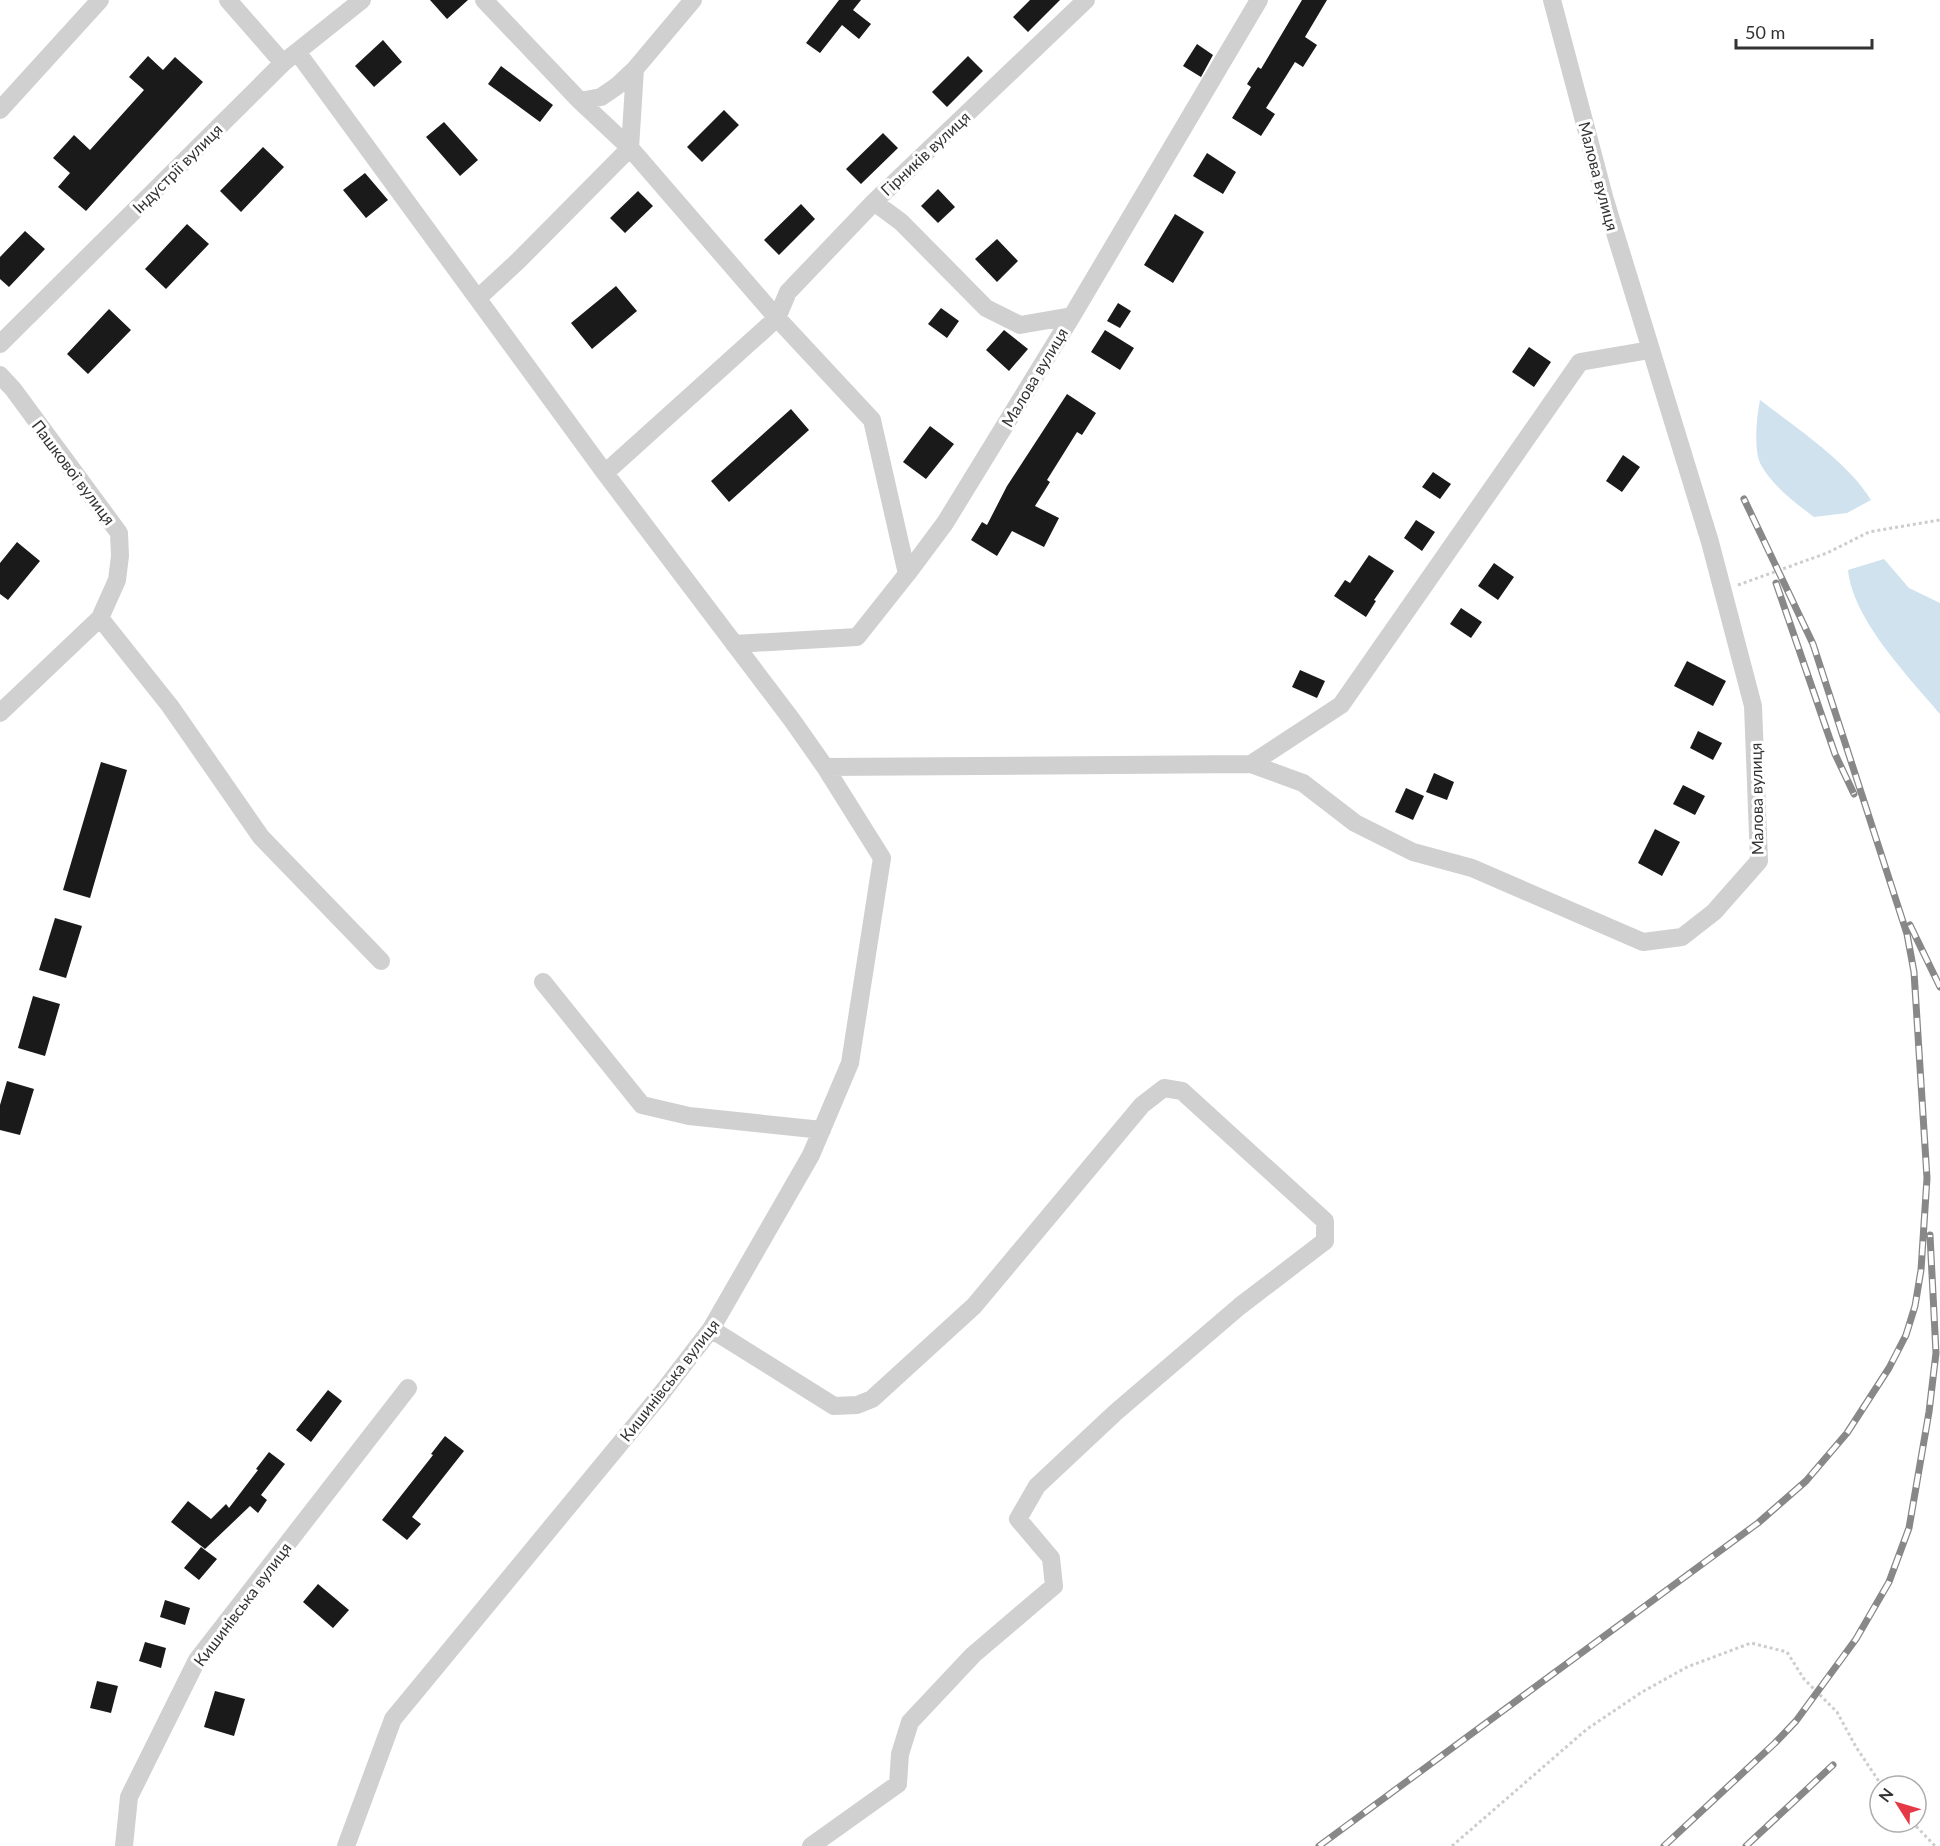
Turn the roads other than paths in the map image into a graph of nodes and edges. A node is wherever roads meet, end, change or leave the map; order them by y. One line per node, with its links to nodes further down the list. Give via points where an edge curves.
1 (100, 0): 12 (street)
2 (228, 0): 9 (street, Кишинівська вулиця)
3 (362, 0): 9 (street, Індустрії вулиця)
4 (484, 0): 11 (street)
5 (693, 0): 10 (street)
6 (1086, 0): 14 (street, Гірників вулиця)
7 (1552, 0): 19 (street, Малова вулиця)
8 (1254, 3): 16 (street, Малова вулиця)
9 (290, 58): 15 (street, Кишинівська вулиця); 18 (street, Індустрії вулиця)
10 (635, 69): 11 (street, via 601,97); 13 (street)
11 (580, 101): 13 (street)
12 (0, 110)
13 (630, 148): 15 (street); 17 (street)
14 (874, 202): 16 (street, via 901,222 986,308 1020,325); 17 (street, Гірників вулиця, via 788,292)
15 (478, 298): 21 (street, Кишинівська вулиця)
16 (1071, 316): 22 (street, Малова вулиця, via 945,523)
17 (777, 318): 21 (street, Гірників вулиця); 22 (street, via 872,420)
18 (0, 344)
19 (1650, 350): 26 (street, via 1580,362 1341,705); 26 (street, Малова вулиця, via 1710,542 1753,706 1759,861 1714,912 1682,937 1643,942 1472,868 1413,852 1355,823 1303,783)
20 (0, 375): 23 (street, Пашкової вулиця, via 119,533 117,580)
21 (604, 473): 24 (street, Кишинівська вулиця)
22 (907, 574): 24 (street, Малова вулиця, via 857,636)
23 (100, 618): 25 (street, Пашкової вулиця); 28 (street, via 170,706 261,837)
24 (734, 644): 27 (street, Кишинівська вулиця)
25 (0, 713)
26 (1251, 764): 27 (street, Малова вулиця)
27 (825, 767): 30 (street, Кишинівська вулиця, via 882,858 850,1064)
28 (381, 961)
29 (543, 982): 30 (street, via 642,1105 688,1116)
30 (822, 1130): 31 (street, Кишинівська вулиця)
31 (711, 1329): 34 (street, Кишинівська вулиця, via 393,1719); 35 (street, via 834,1406 857,1405 872,1399 974,1306 1142,1105 1164,1088 1182,1091 1325,1221 1325,1241 1240,1306 1037,1486 1018,1519 1051,1558 1054,1586 974,1654 910,1722 900,1754 898,1784)
32 (408, 1388): 33 (street, Кишинівська вулиця, via 197,1660 129,1797)
33 (124, 1846)
34 (346, 1846)
35 (811, 1846)

